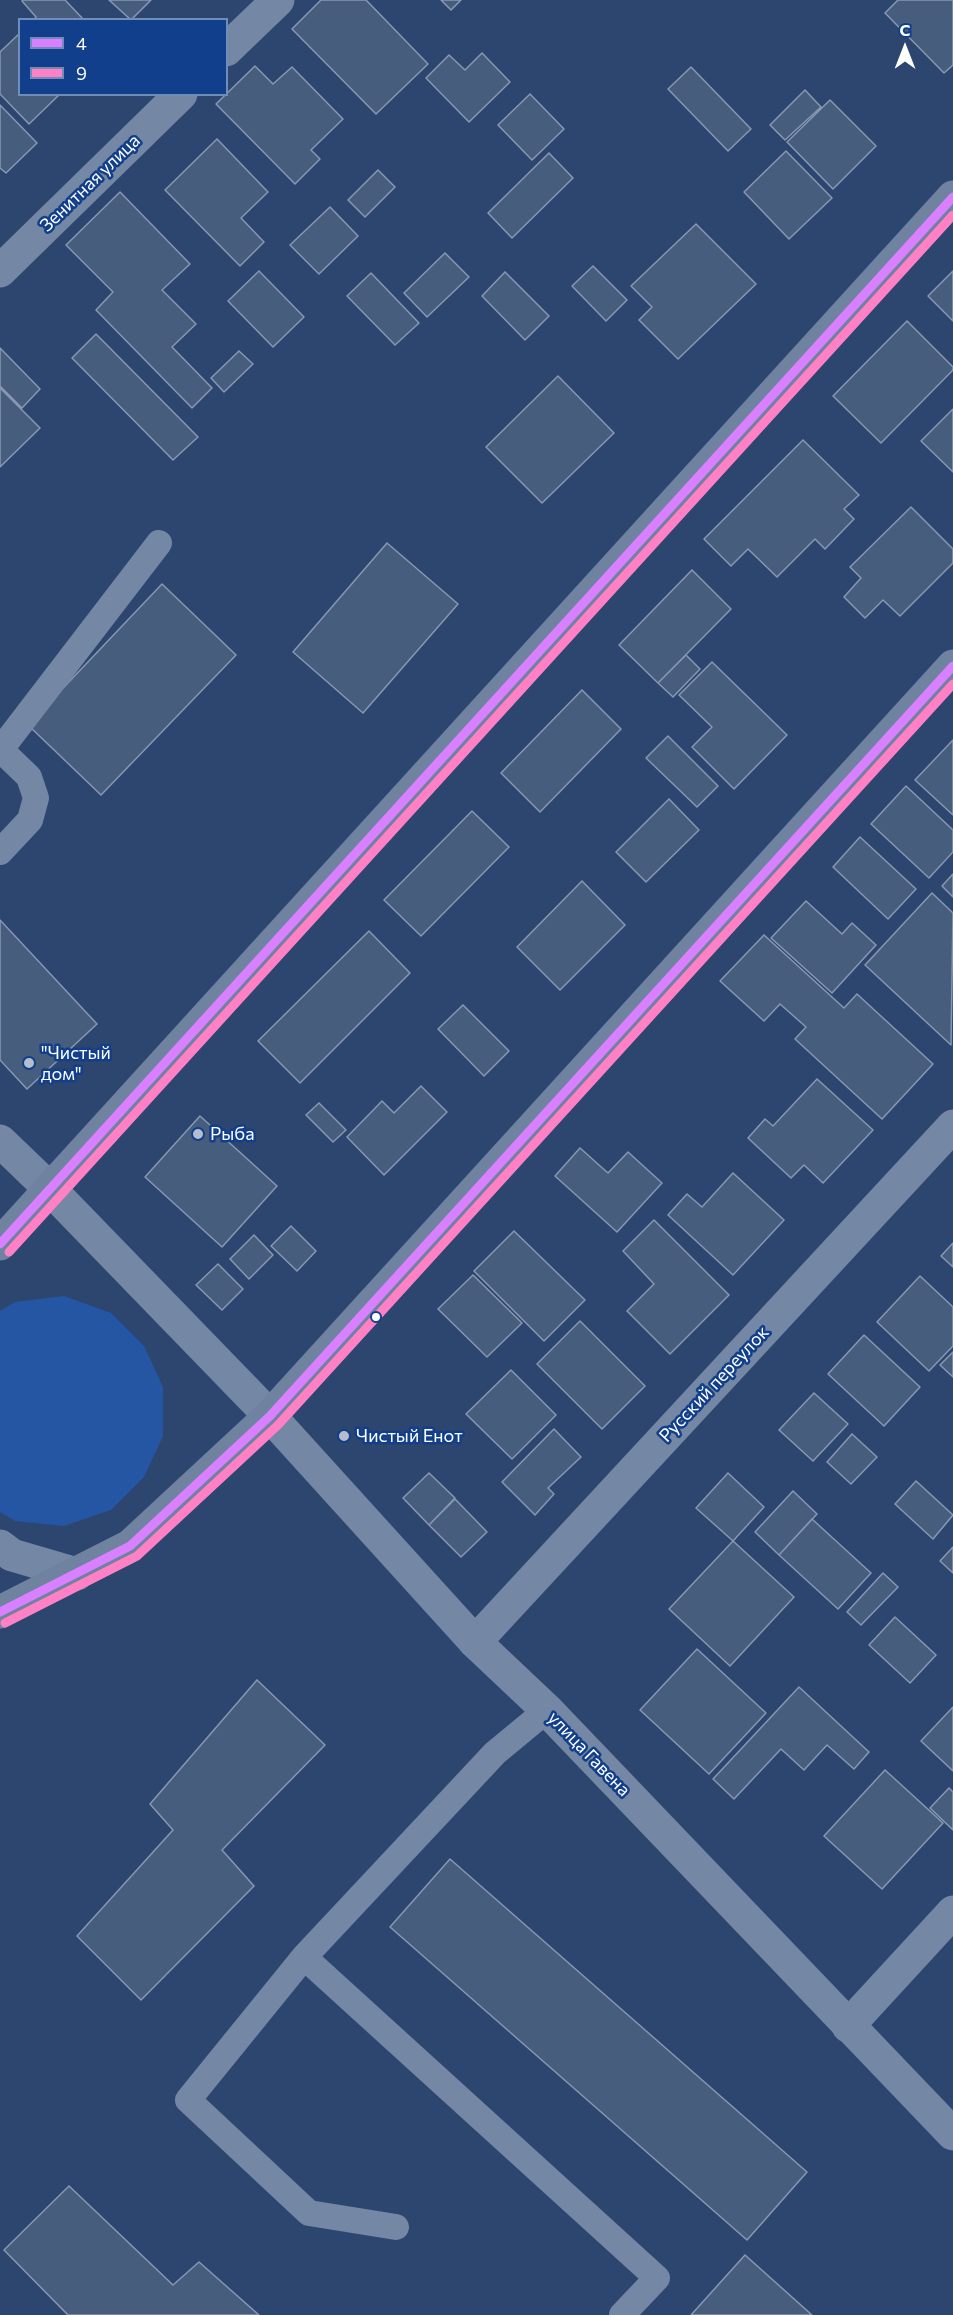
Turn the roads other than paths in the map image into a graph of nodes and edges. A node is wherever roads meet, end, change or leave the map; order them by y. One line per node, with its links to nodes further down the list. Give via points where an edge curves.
1 (278, 0): 2 (street)
2 (228, 48)
3 (179, 96): 5 (street, Зенитная улица)
4 (953, 197): 12 (main road)
5 (0, 271)
6 (159, 543): 8 (lane)
7 (953, 666): 14 (main road)
8 (0, 749): 9 (lane, via 29,777 36,798 30,820)
9 (0, 852)
10 (953, 1126): 18 (street, Русский переулок)
11 (0, 1141): 12 (street, улица Гавена)
12 (50, 1189): 13 (main road); 14 (street, улица Гавена)
13 (0, 1244)
14 (270, 1416): 16 (main road, via 130,1546); 18 (street, улица Гавена)
15 (0, 1546): 16 (street, via 12,1555)
16 (77, 1574): 17 (main road)
17 (0, 1612)
18 (475, 1641): 19 (street, улица Гавена)
19 (547, 1710): 21 (lane, via 495,1753); 22 (street, улица Гавена)
20 (953, 1912): 22 (street)
21 (304, 1957): 24 (lane, via 188,2100 309,2213); 25 (lane, via 657,2278)
22 (848, 2026): 23 (street, улица Гавена)
23 (953, 2134)
24 (396, 2227)
25 (622, 2315)

